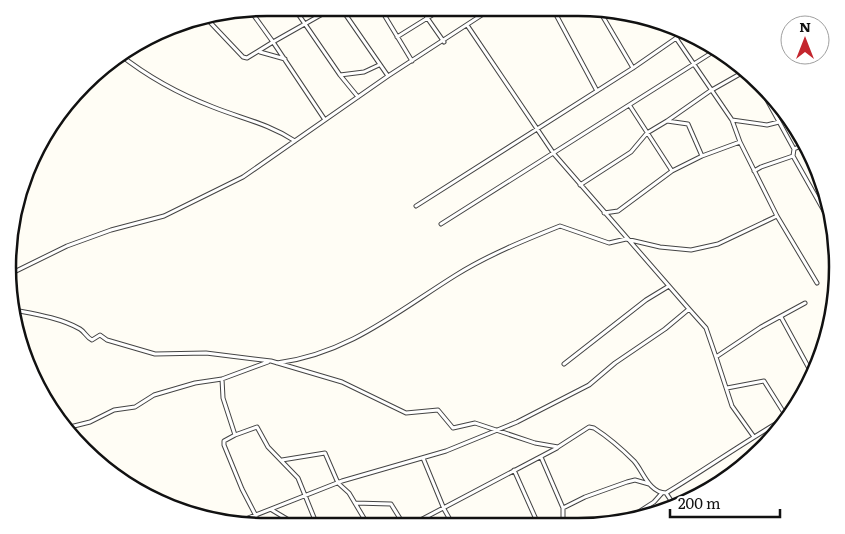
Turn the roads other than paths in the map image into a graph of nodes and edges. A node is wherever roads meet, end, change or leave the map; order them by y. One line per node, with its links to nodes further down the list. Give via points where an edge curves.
1 (300, 16): 12 (street)
2 (319, 16): 12 (street)
3 (346, 16): 24 (street)
4 (385, 16): 14 (street)
5 (431, 16): 9 (street)
6 (480, 16): 13 (street)
7 (557, 16): 29 (street)
8 (255, 17): 16 (street)
9 (428, 18): 14 (street); 17 (street)
10 (605, 18): 25 (street)
11 (211, 23): 18 (street, via 243,57)
12 (305, 24): 16 (street); 26 (street)
13 (467, 26): 17 (street); 38 (street)
14 (397, 37): 22 (street)
15 (676, 38): 23 (street); 25 (street)
16 (273, 42): 18 (street); 20 (street)
17 (444, 42): 22 (street)
18 (259, 52): 20 (street)
19 (709, 54): 23 (street)
20 (286, 59): 34 (street)
21 (127, 60): 40 (street, via 176,92 262,123)
22 (412, 61): 28 (street)
23 (692, 64): 30 (street); 33 (street)
24 (379, 65): 26 (street, via 364,72); 28 (street)
25 (633, 68): 29 (street)
26 (340, 74): 31 (street)
27 (739, 75): 30 (street)
28 (388, 76): 31 (street)
29 (596, 91): 38 (street)
30 (710, 91): 35 (street); 36 (street)
31 (358, 97): 34 (street)
32 (766, 101): 37 (street)
33 (630, 106): 39 (street); 44 (street)
34 (325, 120): 40 (street)
35 (732, 120): 37 (street, via 767,125); 41 (street)
36 (667, 121): 39 (street); 45 (street, via 688,124)
37 (779, 122): 43 (street)
38 (536, 129): 44 (street); 51 (street)
39 (647, 133): 47 (street); 49 (street, via 631,152)
40 (295, 141): 56 (street, via 243,177 164,216 67,246)
41 (740, 142): 45 (street); 48 (street)
42 (798, 147): 43 (street)
43 (794, 149): 46 (street)
44 (554, 154): 49 (street); 54 (street)
45 (702, 156): 47 (street)
46 (793, 156): 48 (street); 50 (street)
47 (672, 171): 52 (street, via 618,210)
48 (754, 171): 53 (street)
49 (580, 185): 52 (street)
50 (817, 192)
51 (416, 206)
52 (604, 213): 55 (street)
53 (777, 216): 55 (street, via 718,244 691,250); 57 (street)
54 (441, 224)
55 (626, 239): 58 (street); 65 (street, via 609,242 560,226 463,271 387,322 348,341 305,359)
56 (16, 271)
57 (817, 284)
58 (669, 286): 60 (street); 66 (street)
59 (806, 303): 62 (street)
60 (689, 309): 63 (street, via 706,328); 73 (street, via 615,362 590,385)
61 (20, 312): 64 (street, via 72,326 92,340 100,335 155,354 206,353)
62 (781, 317): 63 (street); 67 (street)
63 (716, 357): 69 (street)
64 (271, 361): 65 (street); 68 (street)
65 (276, 363): 73 (street, via 342,382 406,413 438,410 453,428 475,423)
66 (564, 364)
67 (808, 367)
68 (222, 379): 71 (street, via 154,395 135,407 114,410); 74 (street, via 223,398)
69 (727, 388): 70 (street, via 764,381); 75 (street, via 732,406)
70 (783, 411)
71 (73, 426)
72 (772, 426): 75 (street)
73 (499, 430): 76 (street, via 535,443); 78 (street)
74 (235, 435): 79 (street, via 257,427 268,447); 91 (street, via 224,441 224,445)
75 (754, 437): 83 (street)
76 (558, 447): 77 (street); 82 (street, via 594,428 635,463)
77 (541, 457): 80 (street); 87 (street)
78 (423, 458): 81 (street); 89 (street)
79 (282, 460): 81 (street, via 324,452); 84 (street, via 298,478)
80 (514, 470): 89 (street); 99 (street)
81 (338, 483): 84 (street); 86 (street)
82 (649, 484): 83 (street); 87 (street, via 635,480 627,482)
83 (664, 493): 85 (street); 88 (street)
84 (306, 495): 90 (street); 94 (street)
85 (670, 500)
86 (354, 503): 95 (street); 96 (street, via 391,504)
87 (563, 508): 100 (street)
88 (645, 508)
89 (444, 509): 97 (street); 98 (street)
90 (271, 510): 91 (street); 93 (street)
91 (256, 516): 92 (street)
92 (253, 517)
93 (286, 518)
94 (314, 518)
95 (364, 518)
96 (400, 518)
97 (425, 518)
98 (449, 518)
99 (535, 518)
100 (563, 518)

